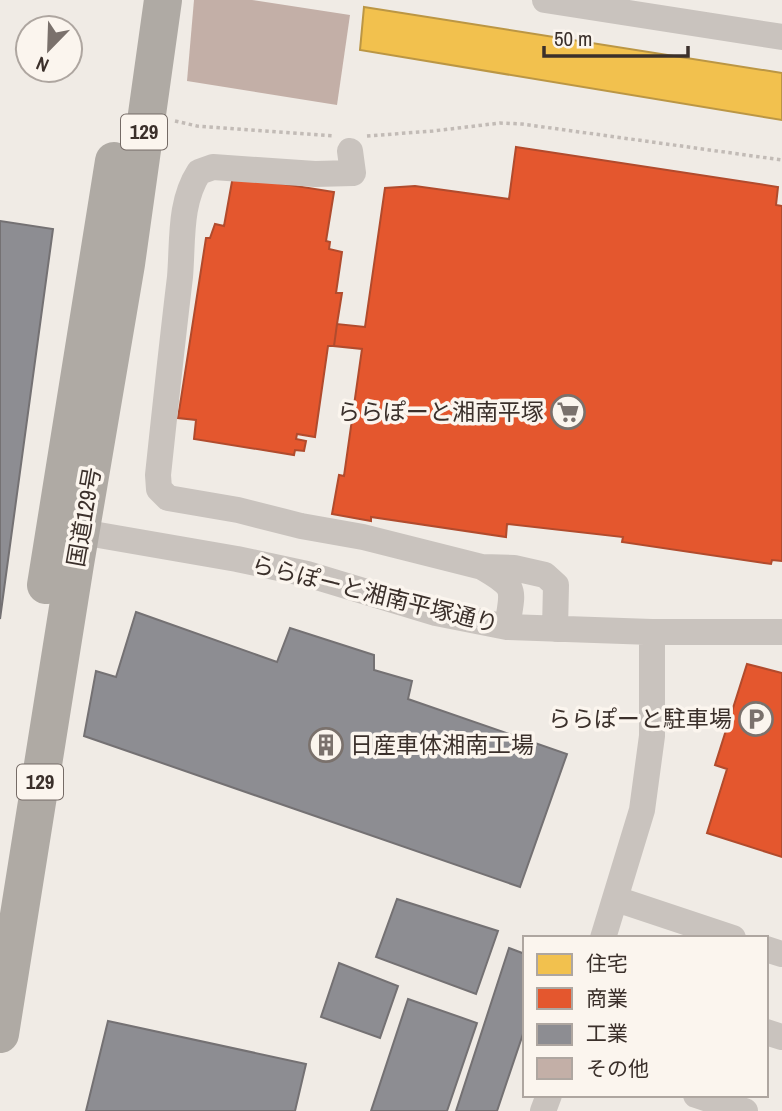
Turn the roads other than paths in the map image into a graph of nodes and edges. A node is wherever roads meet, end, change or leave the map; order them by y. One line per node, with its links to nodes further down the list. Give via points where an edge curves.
1 (139, 0): 6 (highway, 国道129号 / 129)
2 (163, 0): 6 (highway, 国道129号 / 129, via 126,264)
3 (545, 0): 4 (street)
4 (782, 37)
5 (352, 142): 7 (street, via 354,173 213,167 199,172 193,181 183,217 159,489 168,498 363,537)
6 (68, 529): 8 (street, ららぽーと湘南平塚通り, via 307,574 436,613); 12 (highway, 国道129号 / 129); 14 (highway, 国道129号 / 129)
7 (482, 567): 8 (street, via 508,583 512,593); 9 (street, via 514,568 551,578 556,585)
8 (507, 627): 9 (street, ららぽーと湘南平塚通り)
9 (555, 629): 10 (street, ららぽーと湘南平塚通り)
10 (652, 632): 11 (street, ららぽーと湘南平塚通り); 13 (street, via 652,736 642,810)
11 (782, 632)
12 (0, 885)
13 (617, 899): 15 (street); 16 (street)
14 (8, 936): 17 (highway, 国道129号 / 129)
15 (604, 936)
16 (727, 936)
17 (0, 1034)
18 (702, 1097): 19 (street)
19 (744, 1111)

